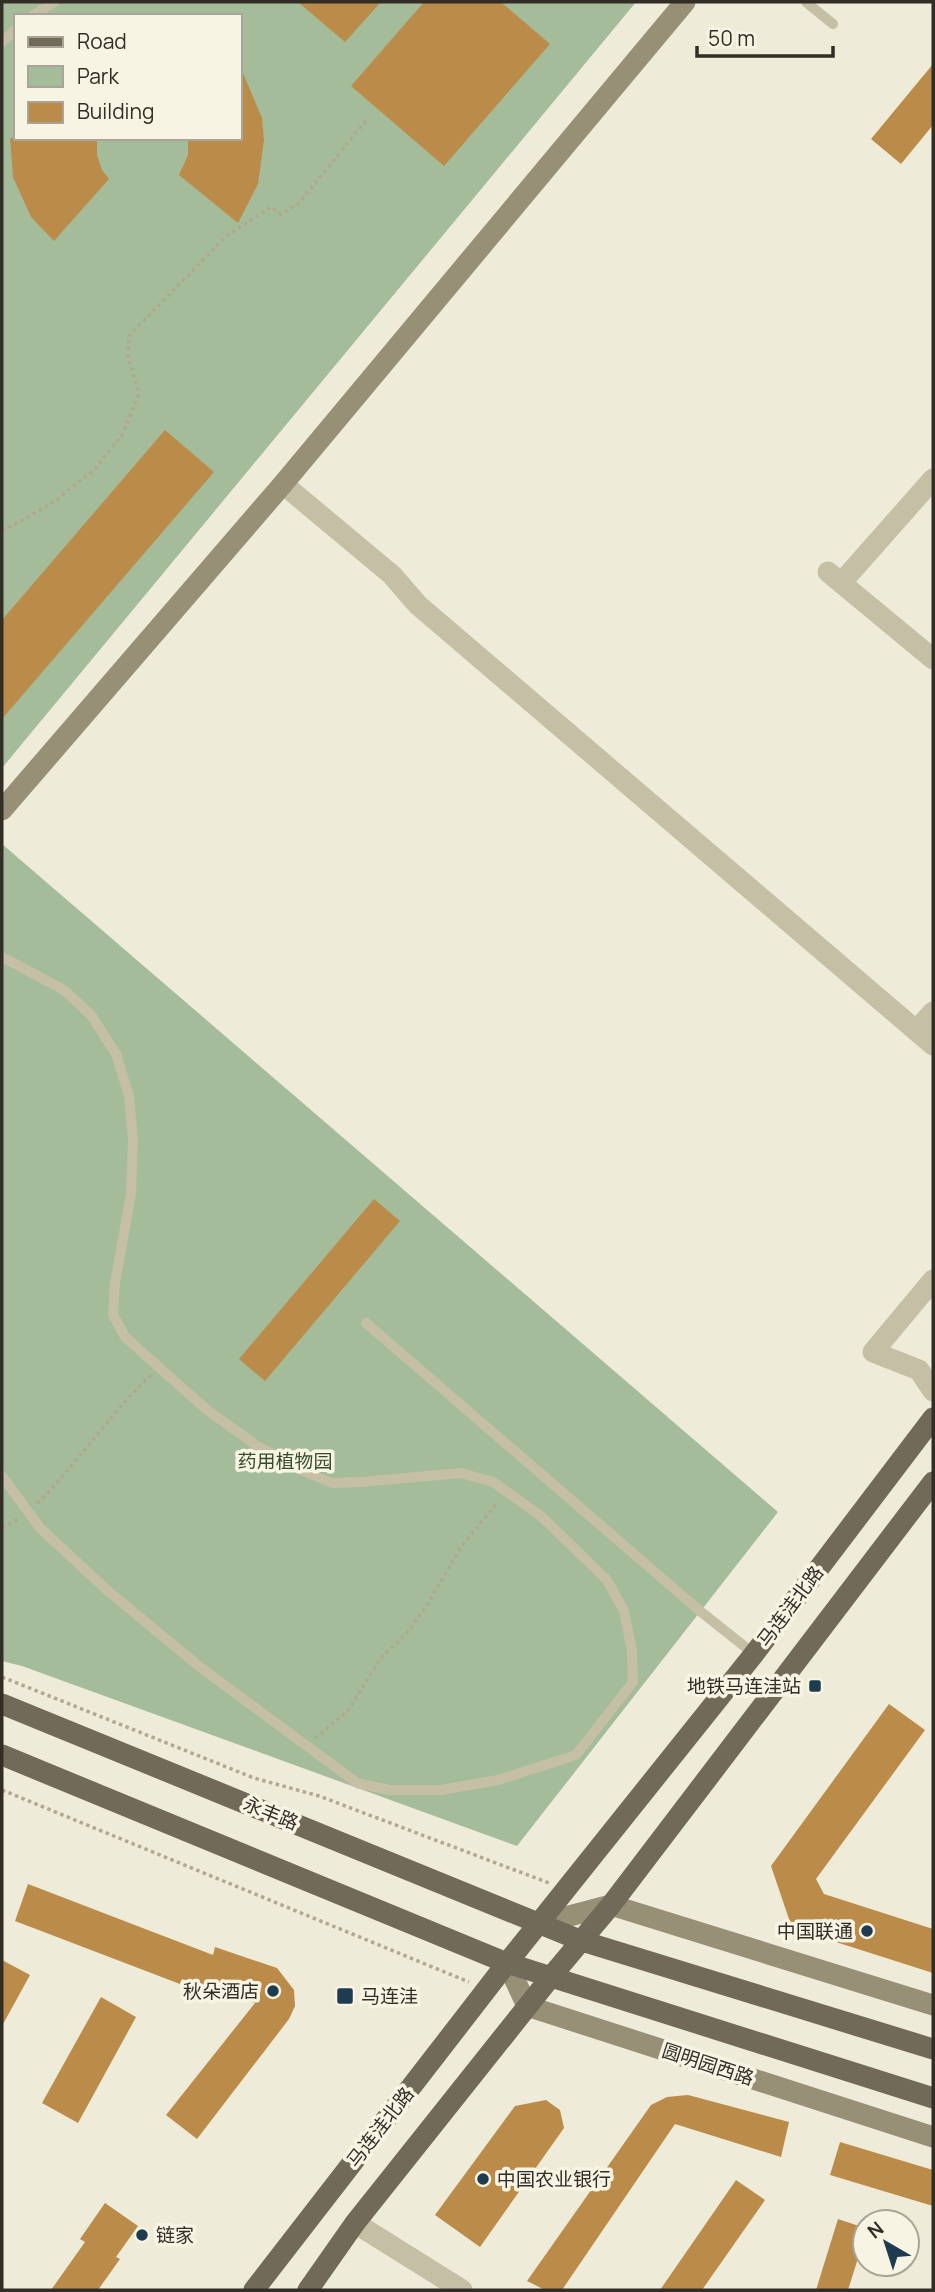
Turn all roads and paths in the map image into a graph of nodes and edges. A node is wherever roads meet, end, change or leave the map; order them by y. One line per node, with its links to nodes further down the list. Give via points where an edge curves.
1 (54, 2): 4 (lane)
2 (685, 2): 8 (street)
3 (806, 2): 5 (lane)
4 (35, 14)
5 (833, 24)
6 (368, 118): 9 (path, via 298,204 281,214 271,207 225,237 129,335 128,357 139,393 123,433 95,468 51,504)
7 (933, 479): 10 (street, via 835,577)
8 (283, 484): 11 (street); 14 (street)
9 (2, 531)
10 (933, 659)
11 (2, 810)
12 (2, 957): 18 (lane, via 64,990 91,1015 116,1054 129,1096 133,1140 131,1194 113,1315 125,1337)
13 (933, 1012): 14 (street)
14 (916, 1031): 15 (street)
15 (933, 1045)
16 (933, 1280): 19 (street, via 873,1352 919,1370)
17 (366, 1323): 26 (lane)
18 (160, 1367): 23 (lane, via 207,1410 256,1445 332,1483 461,1473 493,1482); 24 (path)
19 (933, 1391)
20 (933, 1418): 26 (main road, 马连洼北路)
21 (2, 1476): 24 (lane)
22 (933, 1482): 33 (main road, 马连洼北路)
23 (506, 1491): 29 (path, via 461,1547 407,1633 381,1658 347,1712); 29 (lane, via 541,1516 607,1580 624,1611 633,1682 576,1755 498,1780 441,1790 389,1790 357,1783)
24 (27, 1512): 25 (path); 29 (lane, via 108,1591)
25 (2, 1528)
26 (754, 1654): 32 (main road, 马连洼北路)
27 (2, 1677): 32 (path, via 254,1778 320,1796)
28 (2, 1704): 34 (main road, 永丰路)
29 (306, 1746)
30 (2, 1755): 36 (main road)
31 (2, 1790): 38 (path)
32 (567, 1889): 34 (main road, 马连洼北路)
33 (611, 1905): 34 (street); 35 (main road, 马连洼北路); 39 (street)
34 (539, 1924): 35 (main road, 永丰路); 36 (main road, 马连洼北路)
35 (582, 1941): 37 (main road, 马连洼北路); 41 (main road)
36 (507, 1963): 37 (main road, 圆明园西路); 38 (main road, 马连洼北路); 40 (street)
37 (550, 1978): 40 (main road, 马连洼北路); 42 (main road, 圆明园西路)
38 (487, 1989): 45 (main road, 马连洼北路)
39 (933, 2005)
40 (527, 2006): 43 (street, 圆明园西路); 44 (main road, 马连洼北路)
41 (933, 2049)
42 (933, 2098)
43 (933, 2137)
44 (355, 2223): 46 (main road, 马连洼北路); 47 (street)
45 (254, 2290)
46 (307, 2290)
47 (462, 2290)

